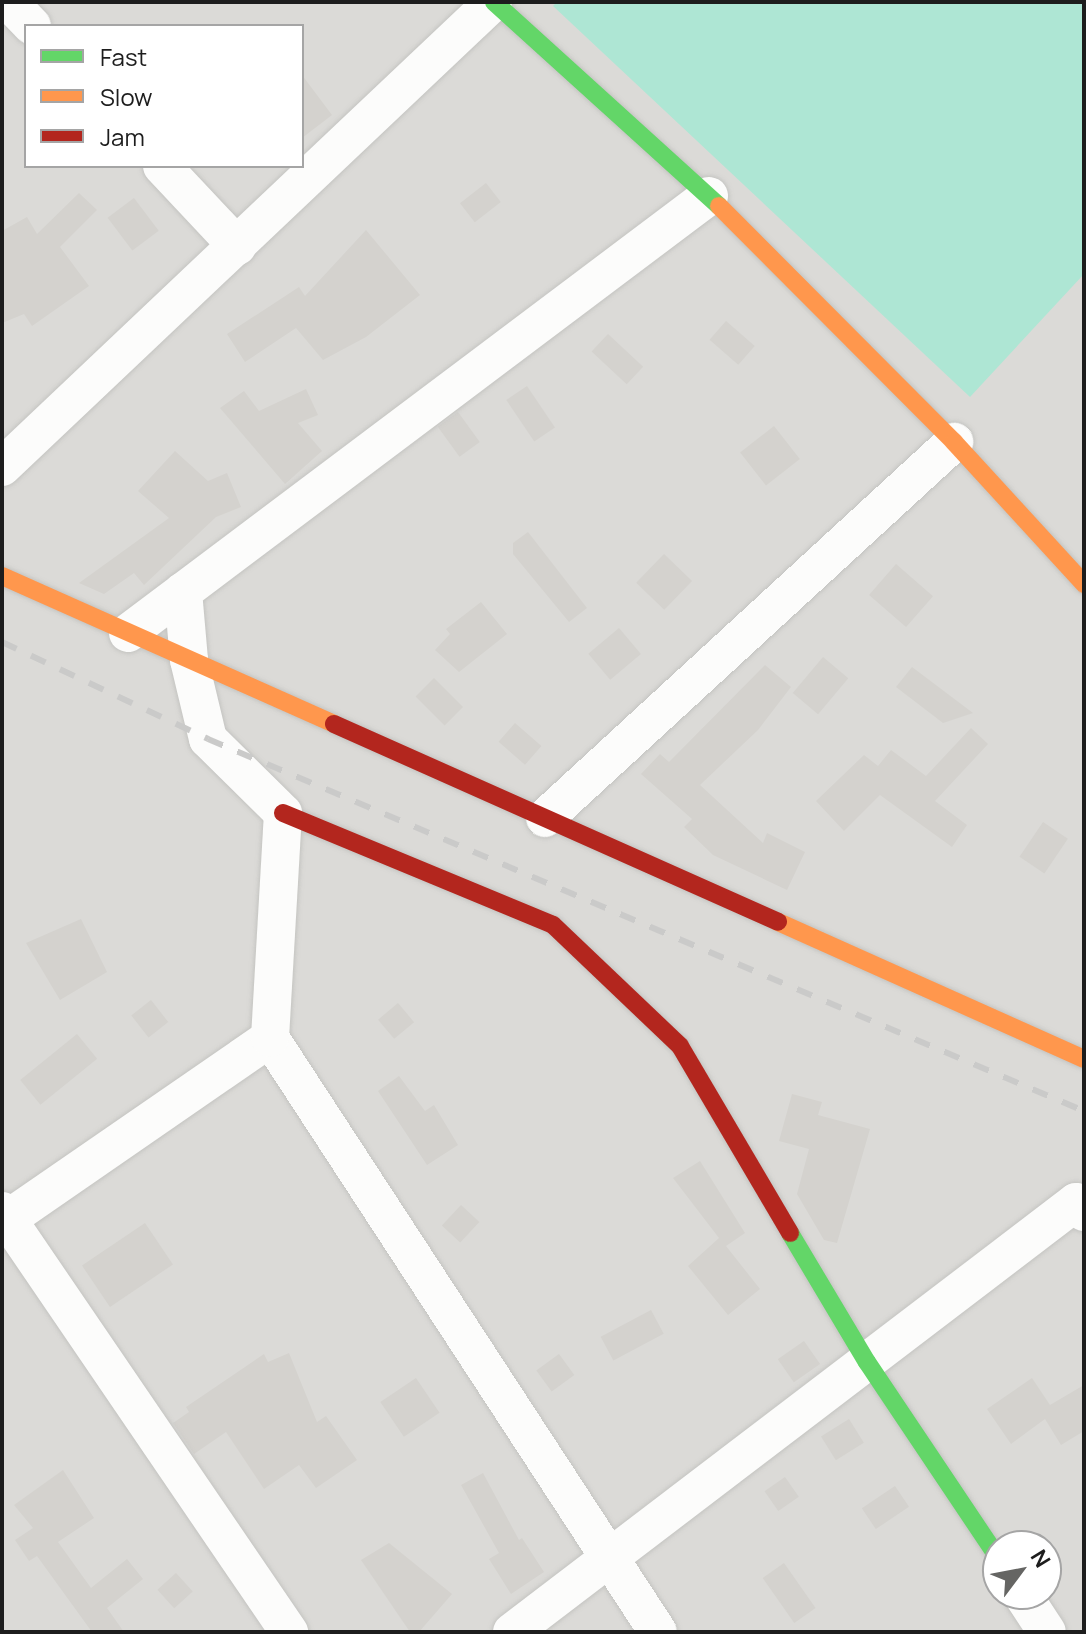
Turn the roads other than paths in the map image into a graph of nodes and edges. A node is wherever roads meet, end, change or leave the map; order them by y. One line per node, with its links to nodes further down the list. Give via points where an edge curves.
1 (9, 2): 3 (street)
2 (494, 2): 5 (street); 6 (street)
3 (30, 24)
4 (164, 168): 6 (street)
5 (709, 196): 7 (street); 11 (street)
6 (237, 246): 8 (street)
7 (954, 442): 10 (street); 15 (street)
8 (2, 467)
9 (2, 576): 12 (street)
10 (1084, 584)
11 (183, 591): 12 (street); 13 (street)
12 (128, 633): 13 (street)
13 (189, 660): 14 (street, via 208,739); 15 (street)
14 (283, 813): 16 (street); 20 (street, via 553,925 680,1046)
15 (545, 818): 17 (street)
16 (270, 1038): 19 (street); 22 (street)
17 (1084, 1059)
18 (1084, 1212): 20 (street, via 1076,1202)
19 (4, 1218): 24 (street)
20 (867, 1362): 21 (street); 22 (street)
21 (982, 1534)
22 (607, 1561): 25 (street); 26 (street)
23 (1033, 1610): 27 (street)
24 (289, 1632)
25 (512, 1632)
26 (658, 1632)
27 (1047, 1632)

